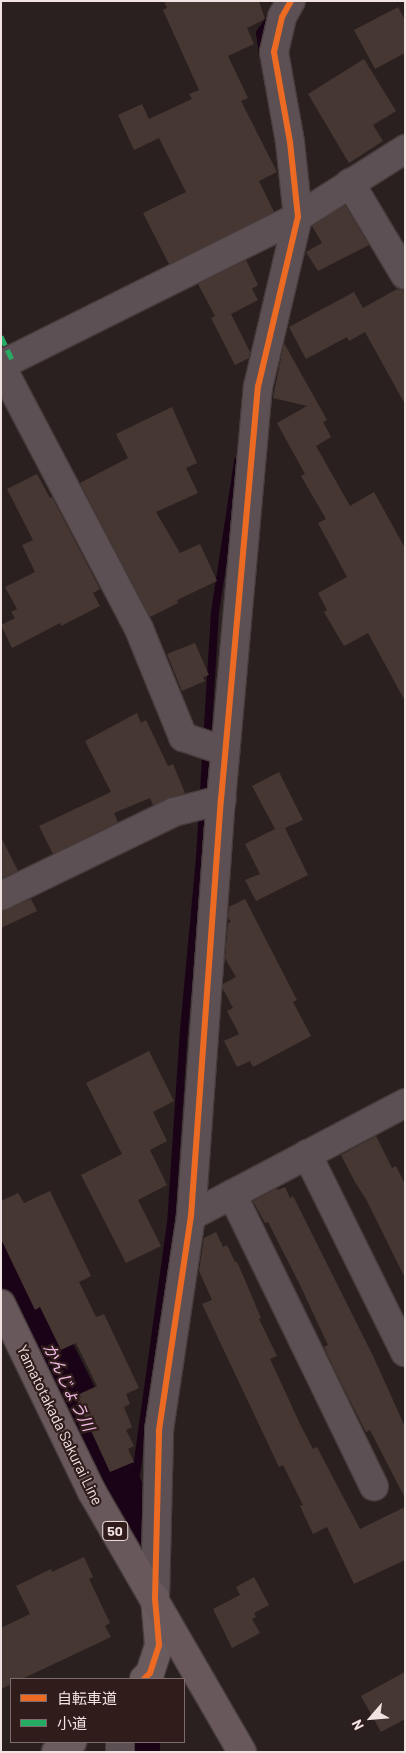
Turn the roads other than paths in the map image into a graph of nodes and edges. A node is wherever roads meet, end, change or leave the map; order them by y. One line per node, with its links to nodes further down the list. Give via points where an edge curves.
1 (282, 7): 4 (street, via 274,52 290,142)
2 (405, 149): 3 (street)
3 (350, 183): 4 (street); 5 (street)
4 (298, 217): 6 (street); 7 (street, via 258,387)
5 (405, 276)
6 (1, 365): 7 (street, via 139,629 183,737)
7 (225, 751): 8 (street)
8 (221, 800): 9 (street, via 174,812); 13 (street)
9 (1, 896)
10 (405, 1103): 11 (street)
11 (308, 1154): 12 (street); 15 (street)
12 (232, 1194): 13 (street); 16 (street)
13 (190, 1216): 17 (street, via 159,1430)
14 (1, 1304): 17 (main road, Yamatotakada Sakurai Line / 50, via 92,1492)
15 (405, 1352)
16 (374, 1486)
17 (155, 1598): 18 (street, via 159,1646 150,1673); 21 (main road, Yamatotakada Sakurai Line / 50)
18 (145, 1678)
19 (70, 1743): 20 (street)
20 (56, 1752)
21 (242, 1752)

